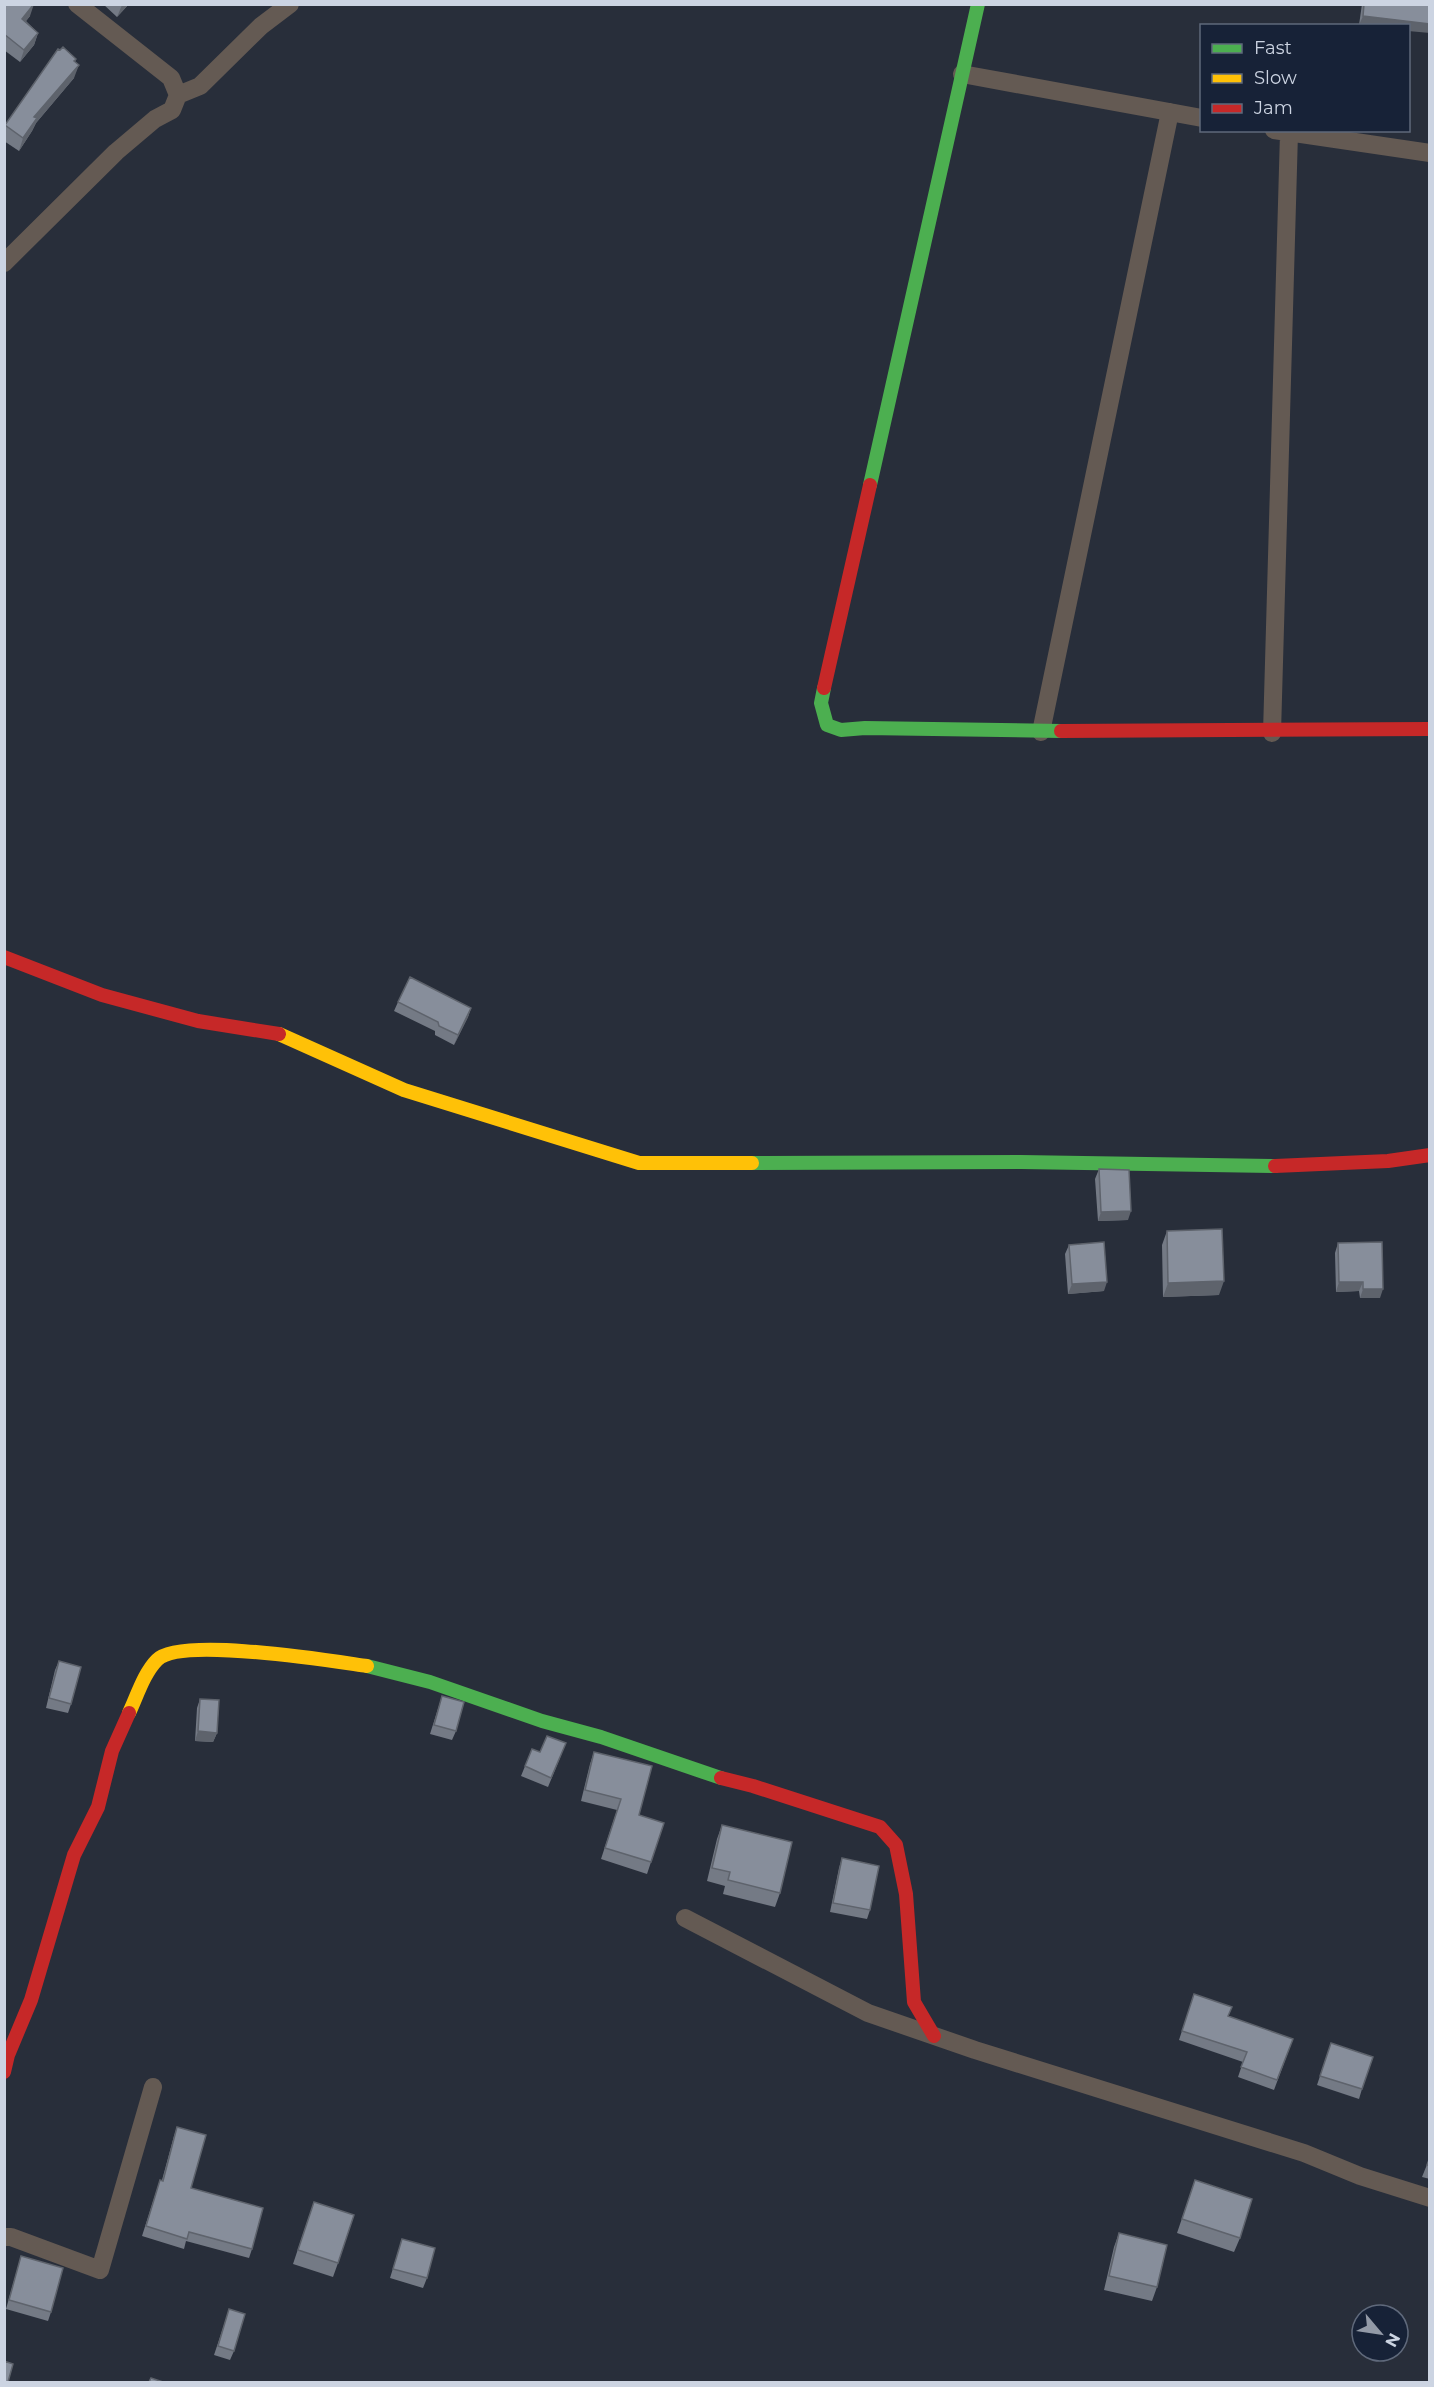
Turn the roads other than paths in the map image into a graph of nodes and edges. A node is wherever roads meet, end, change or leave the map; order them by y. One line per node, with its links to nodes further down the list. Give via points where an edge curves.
1 (77, 4): 5 (street, via 171,78)
2 (290, 4): 5 (street, via 261,26 200,86)
3 (978, 4): 4 (street)
4 (962, 74): 6 (street); 12 (street, via 821,703 827,724 841,730)
5 (178, 95): 10 (street, via 172,110 116,152)
6 (1170, 112): 7 (street); 12 (street)
7 (1200, 118)
8 (1282, 132): 9 (street); 13 (street)
9 (1430, 153)
10 (4, 263)
11 (1430, 729): 13 (street)
12 (1041, 732): 13 (street)
13 (1272, 732)
14 (4, 957): 15 (street, via 124,1000 198,1021 277,1033 404,1090 639,1163 1021,1162 1263,1167)
15 (1430, 1155)
16 (685, 1918): 17 (street, via 868,2013)
17 (934, 2036): 18 (street, via 914,2002 906,1894 896,1845 880,1827 711,1776 430,1682 372,1667 223,1649 172,1653 158,1658 146,1676 112,1751 98,1807 74,1855 31,2000); 20 (street, via 1304,2153)
18 (4, 2072)
19 (153, 2087): 21 (street, via 100,2270)
20 (1430, 2198)
21 (4, 2237)

